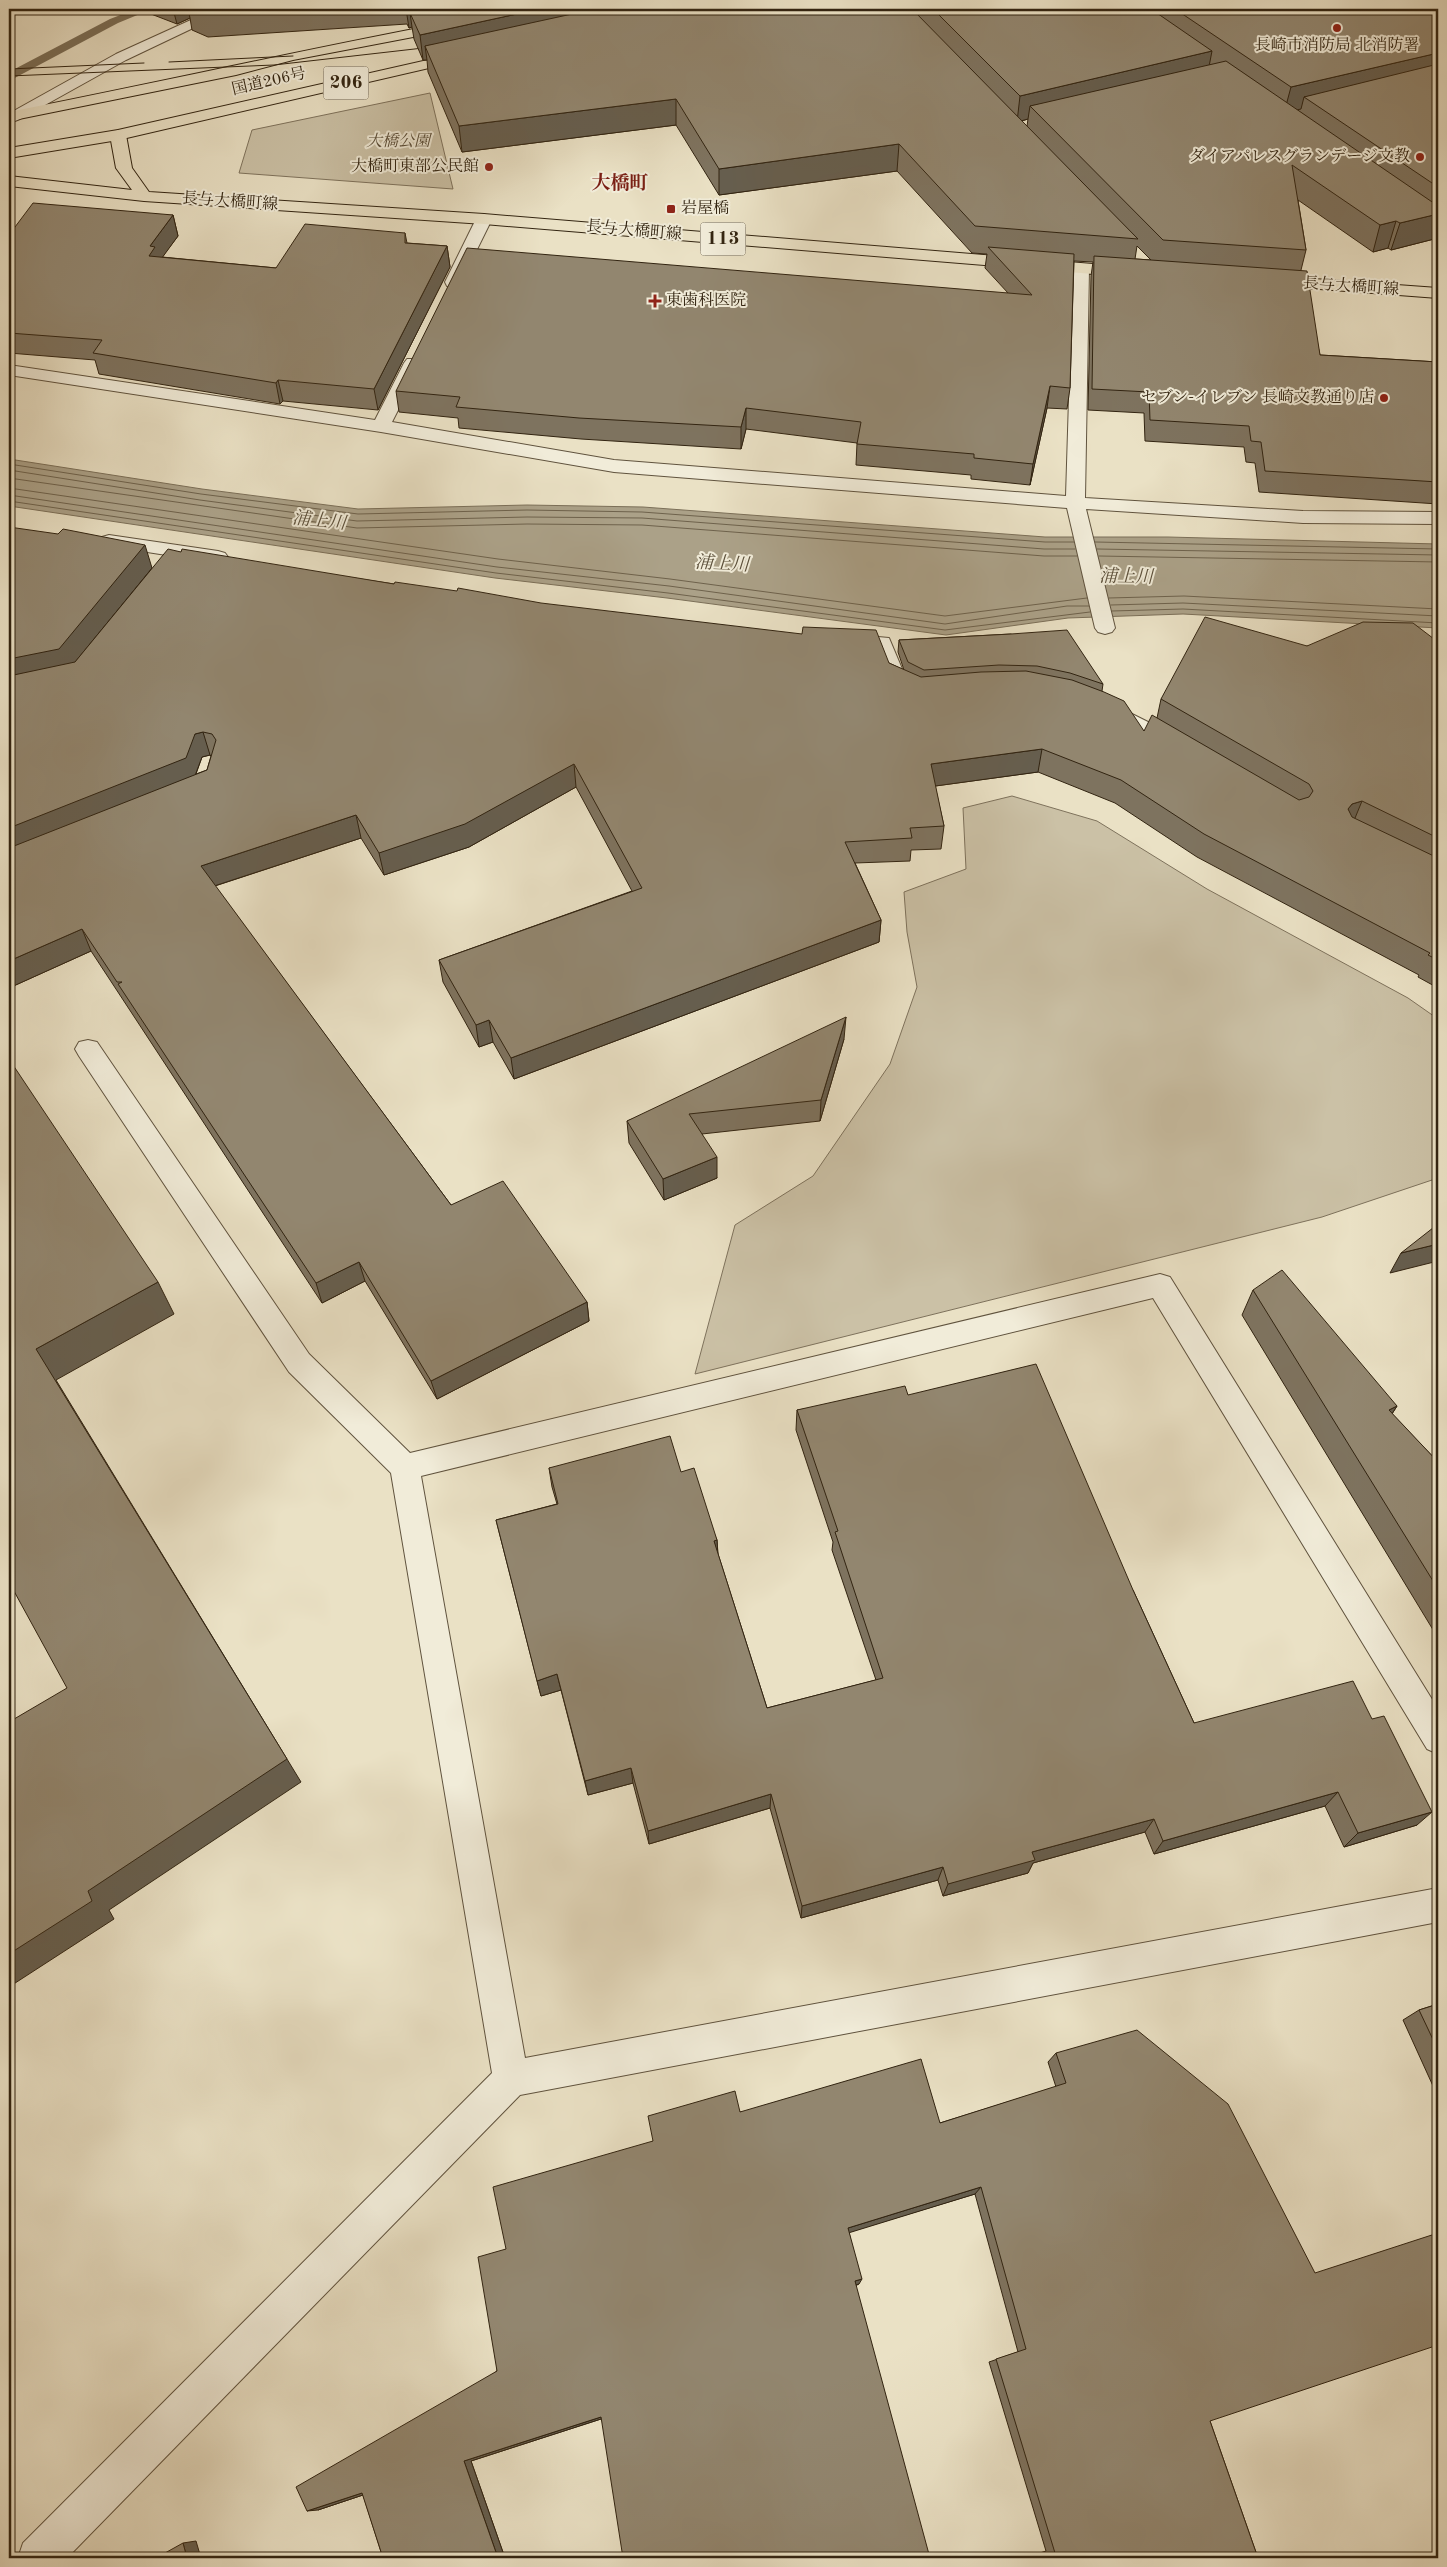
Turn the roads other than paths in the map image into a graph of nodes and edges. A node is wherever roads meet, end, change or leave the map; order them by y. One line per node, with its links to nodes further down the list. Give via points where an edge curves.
1 (226, 9): 4 (street, via 121,57)
2 (463, 23): 4 (main road, 国道206号 / 206, via 292,56 236,71)
3 (480, 52): 5 (main road, 国道206号 / 206)
4 (12, 117)
5 (118, 135): 6 (main road, 国道206号 / 206); 8 (main road, via 124,168)
6 (9, 153)
7 (9, 181): 8 (main road, 長与大橋町線 / 113)
8 (144, 196): 9 (main road, 長与大橋町線 / 113)
9 (484, 219): 10 (main road, 長与大橋町線 / 113); 14 (street)
10 (1081, 269): 11 (main road, 長与大橋町線 / 113); 18 (street)
11 (1144, 273)
12 (1261, 281): 13 (main road, 長与大橋町線)
13 (1438, 293)
14 (445, 297)
15 (420, 348): 17 (street)
16 (9, 370): 17 (street)
17 (381, 426): 18 (street, via 614,466)
18 (1075, 503): 19 (street, via 1304,517); 22 (street)
19 (1438, 518)
20 (94, 539): 21 (street, via 173,558)
21 (237, 560)
22 (1105, 628)
23 (824, 639): 24 (street, via 882,643 896,680 919,692)
24 (939, 690)
25 (1087, 702): 26 (street, via 1114,711)
26 (1195, 756)
27 (88, 1049): 28 (street, via 299,1363)
28 (405, 1467): 29 (street, via 1160,1285); 31 (street)
29 (1438, 1738)
30 (1438, 1905): 31 (street)
31 (511, 2079): 32 (street)
32 (38, 2558)

